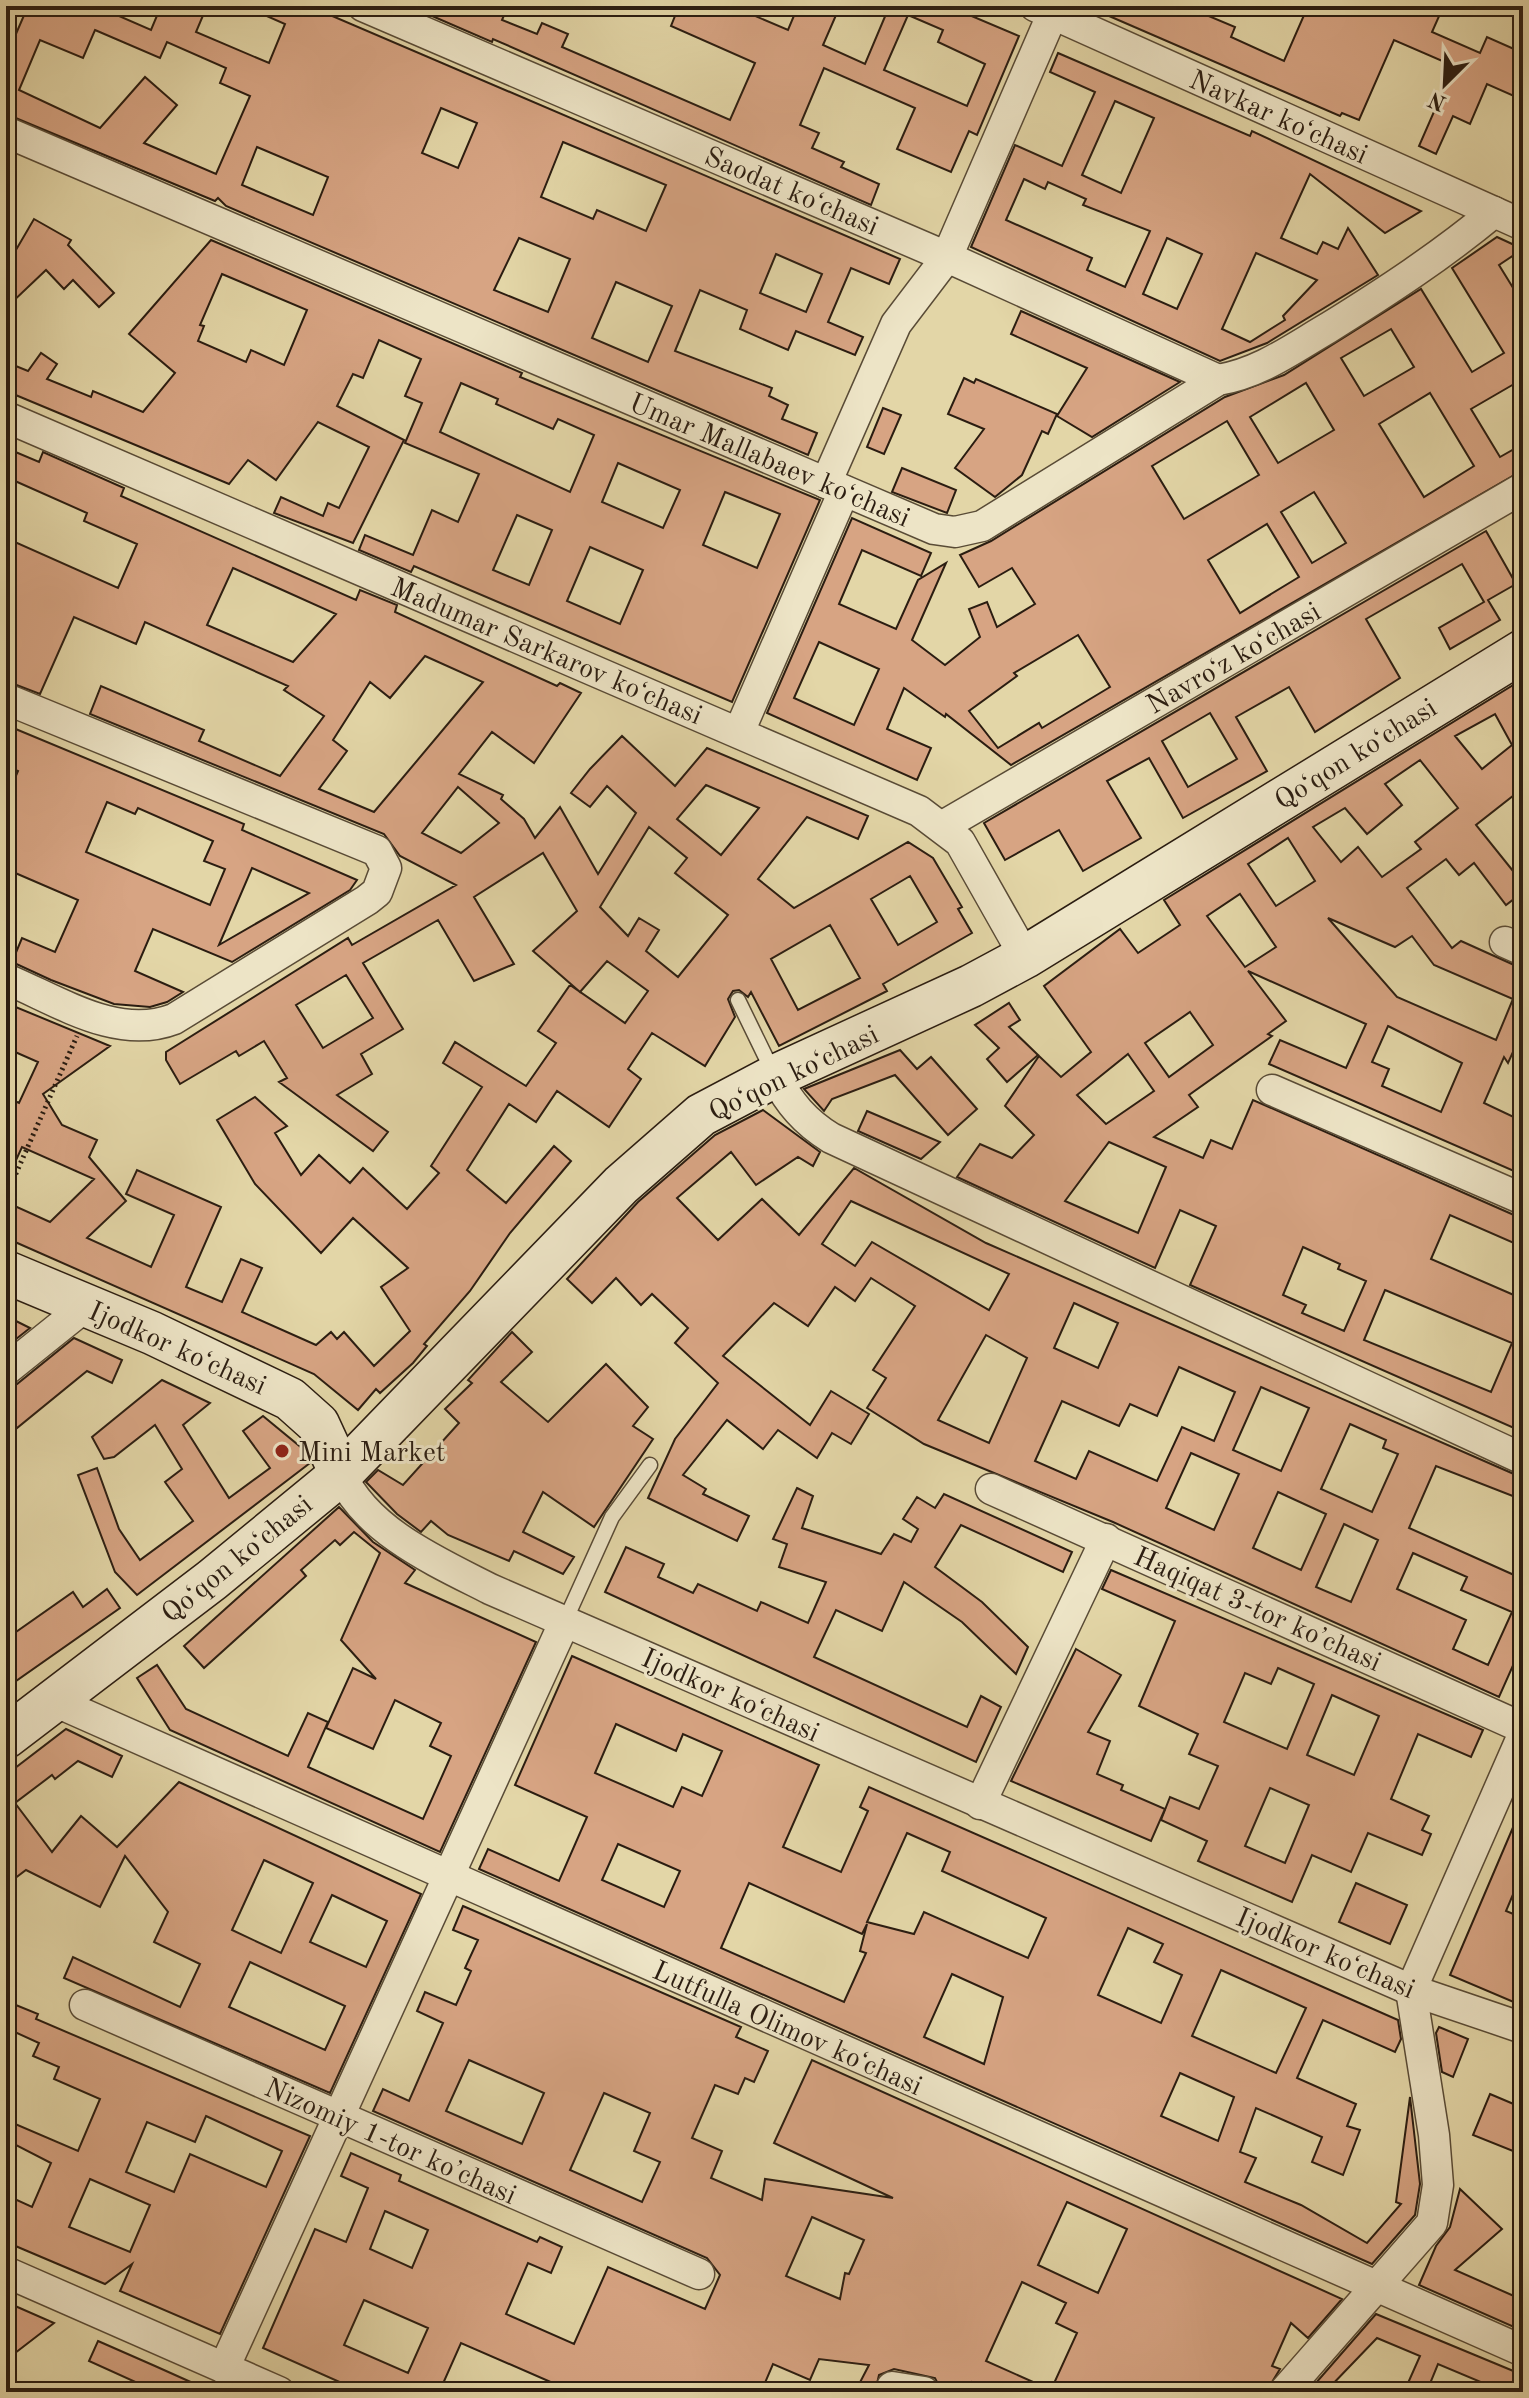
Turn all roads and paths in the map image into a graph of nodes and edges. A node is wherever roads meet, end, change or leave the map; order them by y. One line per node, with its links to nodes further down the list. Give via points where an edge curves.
1 (363, 6): 6 (street, Saodat koʻchasi)
2 (1048, 9): 4 (street, Navkar koʻchasi); 6 (street)
3 (6, 132): 9 (street, Umar Mallabaev koʻchasi)
4 (1494, 212): 5 (street, Navkar koʻchasi); 7 (street, Umar Mallabaev koʻchasi, via 1411,277 1257,370)
5 (1523, 225)
6 (947, 257): 7 (street, Saodat koʻchasi); 9 (street, via 896,324)
7 (1218, 380): 9 (street, Umar Mallabaev koʻchasi, via 982,526 955,532 934,529)
8 (6, 417): 13 (street, Madumar Sarkarov koʻchasi)
9 (835, 487): 13 (street)
10 (1523, 488): 14 (street, Navroʻz koʻchasi)
11 (1523, 651): 15 (main road, Qoʻqon koʻchasi)
12 (6, 699): 18 (street, via 377,851 386,868 383,882 367,900 174,1019 133,1028)
13 (739, 732): 14 (street, Madumar Sarkarov koʻchasi)
14 (943, 826): 15 (street, Madumar Sarkarov koʻchasi, via 960,842)
15 (1025, 957): 19 (main road, Qoʻqon koʻchasi)
16 (6, 979): 18 (street)
17 (738, 1000): 19 (lane)
18 (87, 1014): 21 (path)
19 (775, 1076): 26 (street, via 787,1099 831,1138); 28 (main road, Qoʻqon koʻchasi, via 701,1115 621,1185)
20 (1272, 1090): 22 (street)
21 (6, 1196)
22 (1523, 1199)
23 (6, 1272): 24 (main road, Ijodkor koʻchasi)
24 (87, 1305): 25 (street); 28 (main road, Ijodkor koʻchasi, via 290,1399 318,1424)
25 (6, 1370)
26 (1523, 1459)
27 (650, 1465): 31 (lane, via 612,1517)
28 (341, 1474): 31 (street, Ijodkor koʻchasi, via 349,1494 366,1512 429,1557); 32 (main road, Qoʻqon koʻchasi)
29 (991, 1489): 30 (street, Haqiqat 3-tor koʼchasi)
30 (1106, 1539): 33 (street, Haqiqat 3-tor koʼchasi); 36 (street)
31 (565, 1621): 36 (street, Ijodkor koʻchasi); 37 (street)
32 (54, 1701): 35 (main road, Qoʻqon koʻchasi); 37 (street, Lutfulla Olimov koʻchasi)
33 (1523, 1728)
34 (1523, 1735): 38 (street)
35 (6, 1737)
36 (980, 1804): 38 (street, Ijodkor koʻchasi)
37 (448, 1877): 41 (street); 44 (street, Lutfulla Olimov koʻchasi)
38 (1411, 1990): 40 (street, Ijodkor koʻchasi); 44 (street, via 1434,2135 1436,2204 1432,2223)
39 (85, 2005): 41 (street, Nizomiy 1-tor koʼchasi)
40 (1523, 2028)
41 (337, 2116): 42 (street, Nizomiy 1-tor koʼchasi); 46 (street)
42 (699, 2274)
43 (10, 2279): 46 (street)
44 (1376, 2287): 45 (street, Lutfulla Olimov koʻchasi); 50 (street)
45 (1523, 2351)
46 (224, 2368): 48 (street)
47 (892, 2387): 49 (street)
48 (279, 2392)
49 (924, 2392)
50 (1284, 2392)

